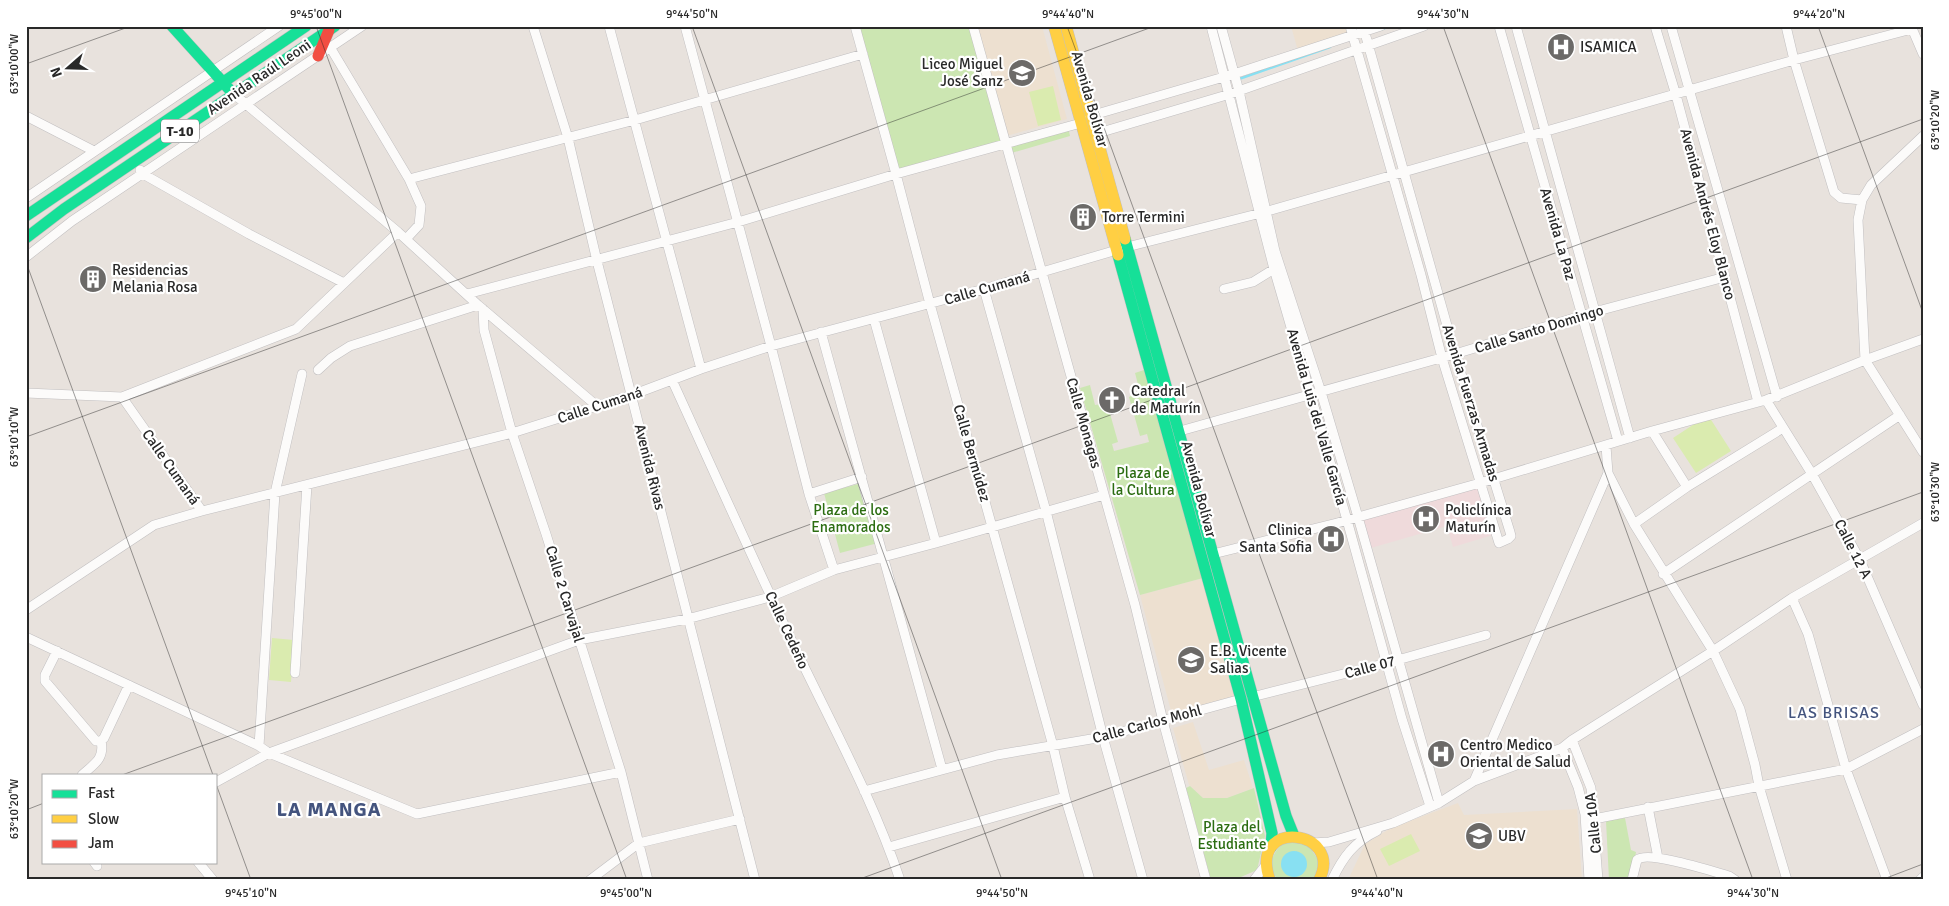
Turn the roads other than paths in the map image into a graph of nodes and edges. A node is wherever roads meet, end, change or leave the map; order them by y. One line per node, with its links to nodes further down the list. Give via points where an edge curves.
1 (172, 26): 33 (main road)
2 (279, 26): 33 (street, Avenida Raúl Leoni)
3 (362, 26): 27 (street, Avenida Raúl Leoni)
4 (533, 26): 50 (street, Avenida Rivas)
5 (610, 26): 45 (street)
6 (685, 26): 41 (street)
7 (855, 26): 29 (street, Calle Bermúdez)
8 (973, 26): 51 (street, Calle Monagas)
9 (1054, 26): 44 (main road, Avenida Bolívar)
10 (1066, 26): 44 (main road, Avenida Bolívar)
11 (1211, 26): 34 (street, Avenida Luis del Valle García)
12 (1221, 26): 34 (street, Avenida Luis del Valle García)
13 (1350, 26): 25 (street, Avenida Fuerzas Armadas)
14 (1381, 26): 24 (street)
15 (1424, 26): 26 (street)
16 (1500, 26): 48 (street, Avenida La Paz)
17 (1516, 26): 47 (street, Avenida La Paz)
18 (1655, 26): 40 (street, Avenida Andrés Eloy Blanco)
19 (1670, 26): 37 (street, Avenida Andrés Eloy Blanco)
20 (1786, 26): 32 (street)
21 (1912, 27): 30 (street); 32 (street, Calle Cumaná)
22 (301, 28): 35 (main road, Avenida Raúl Leoni / T-10)
23 (332, 28): 31 (main road, T-10); 38 (main road, Avenida Raúl Leoni / T-10)
24 (1365, 31): 25 (street); 26 (street, Avenida Fuerzas Armadas)
25 (1353, 37): 28 (street, Avenida Fuerzas Armadas); 34 (street)
26 (1369, 46): 28 (street); 54 (street, Avenida Fuerzas Armadas)
27 (330, 47): 31 (street, Avenida Raúl Leoni); 58 (street)
28 (1357, 50): 36 (street); 57 (street, Avenida Fuerzas Armadas)
29 (863, 54): 41 (street); 56 (street, Calle Bermúdez)
30 (1923, 54)
31 (318, 56): 42 (street, Avenida Raúl Leoni)
32 (1794, 60): 37 (street, Calle Cumaná); 60 (street, via 1834,192 1841,198)
33 (212, 72): 35 (main road); 52 (street, Avenida Raúl Leoni)
34 (1230, 76): 36 (street, Avenida Luis del Valle García); 39 (street, Avenida Luis del Valle García); 44 (street)
35 (222, 83): 38 (main road); 62 (main road, Avenida Raúl Leoni / T-10)
36 (1239, 91): 39 (street); 61 (street, Avenida Luis del Valle García)
37 (1688, 92): 40 (street, Calle Cumaná); 98 (street, Avenida Andrés Eloy Blanco)
38 (234, 94): 42 (street); 53 (main road, Avenida Raúl Leoni / T-10)
39 (1230, 94): 46 (street); 61 (street, Avenida Luis del Valle García)
40 (1676, 96): 47 (street, Calle Cumaná); 73 (street, Avenida Andrés Eloy Blanco)
41 (706, 99): 45 (street); 63 (street)
42 (246, 104): 55 (street, Avenida Raúl Leoni); 64 (street)
43 (26, 116): 52 (street)
44 (1085, 119): 51 (street); 68 (main road, Avenida Bolívar)
45 (635, 120): 50 (street); 67 (street)
46 (1105, 131)
47 (1544, 132): 48 (street, Calle Cumaná); 80 (street, Avenida La Paz)
48 (1530, 136): 54 (street, Calle Cumaná); 81 (street, Avenida La Paz)
49 (1923, 136): 60 (street, via 1871,185)
50 (568, 138): 58 (street); 70 (street, Avenida Rivas)
51 (1006, 145): 56 (street); 72 (street, Calle Monagas)
52 (94, 151): 59 (street, Avenida Raúl Leoni)
53 (134, 162): 55 (street); 65 (main road, Avenida Raúl Leoni / T-10)
54 (1405, 172): 57 (street, Calle Cumaná); 86 (street, Avenida Fuerzas Armadas)
55 (143, 174): 69 (street, Avenida Raúl Leoni, via 72,221); 74 (street)
56 (896, 174): 63 (street); 78 (street, Calle Bermúdez)
57 (1392, 176): 61 (street, Calle Cumaná); 87 (street, Avenida Fuerzas Armadas)
58 (409, 179): 66 (street, via 420,206 419,225)
59 (26, 198)
60 (1862, 200): 88 (street, via 1858,220)
61 (1264, 212): 68 (street, Calle Cumaná); 71 (street, Avenida Luis del Valle García); 93 (street, Avenida Luis del Valle García)
62 (26, 216)
63 (738, 222): 67 (street); 85 (street)
64 (398, 232): 66 (street); 74 (street)
65 (26, 238)
66 (406, 239): 77 (street)
67 (668, 242): 70 (street); 89 (street)
68 (1122, 249): 72 (street, Calle Cumaná); 103 (main road, Avenida Bolívar); 146 (main road, Avenida Bolívar)
69 (26, 257)
70 (597, 261): 77 (street); 95 (street, Avenida Rivas)
71 (1274, 269): 76 (street, via 1253,282); 96 (street, Avenida Luis del Valle García)
72 (1041, 272): 75 (street, Calle Cumaná); 119 (street, Calle Monagas)
73 (1725, 277): 80 (street, Calle Santo Domingo); 99 (street, Avenida Andrés Eloy Blanco)
74 (344, 283): 97 (street, via 296,329)
75 (984, 289): 78 (street, Calle Cumaná); 121 (street)
76 (1224, 289)
77 (467, 294): 79 (street)
78 (930, 304): 82 (street, Calle Cumaná); 126 (street, Calle Bermúdez)
79 (481, 307): 90 (street, via 350,346); 100 (street); 105 (street, Calle 2 Carvajal, via 484,330)
80 (1594, 312): 81 (street, Calle Santo Domingo); 106 (street, Avenida La Paz)
81 (1581, 316): 86 (street, Calle Santo Domingo); 107 (street, Avenida La Paz)
82 (874, 319): 83 (street, Calle Cumaná); 127 (street)
83 (821, 332): 85 (street, Calle Cumaná); 112 (street)
84 (1923, 339): 88 (street)
85 (771, 346): 89 (street, Calle Cumaná); 118 (street)
86 (1455, 354): 87 (street, Calle Santo Domingo); 113 (street, Avenida Fuerzas Armadas)
87 (1442, 358): 93 (street, Calle Santo Domingo); 114 (street, Avenida Fuerzas Armadas)
88 (1864, 360): 98 (street); 101 (street)
89 (701, 369): 92 (street, Calle Cumaná)
90 (318, 370)
91 (302, 374): 117 (street)
92 (672, 380): 95 (street, Calle Cumaná); 133 (street, Calle Cedeño)
93 (1321, 392): 96 (street, Calle Santo Domingo); 122 (street, Avenida Luis del Valle García)
94 (26, 393): 97 (street)
95 (632, 395): 100 (street, Calle Cumaná); 136 (street, Avenida Rivas)
96 (1310, 395): 103 (street, Calle Santo Domingo); 123 (street, Avenida Luis del Valle García)
97 (122, 397): 120 (street, Calle Cumaná)
98 (1777, 397): 99 (street)
99 (1762, 401): 102 (street, Calle 12 A); 104 (street)
100 (597, 406): 105 (street, Calle Cumaná)
101 (1900, 415): 109 (street); 111 (street)
102 (1783, 428): 111 (street, Calle 12 A); 116 (street)
103 (1180, 431): 128 (main road, Avenida Bolívar)
104 (1652, 431): 106 (street); 116 (street)
105 (512, 433): 115 (street, Calle Cumaná); 139 (street, Calle 2 Carvajal)
106 (1630, 438): 107 (street)
107 (1618, 441): 108 (street)
108 (1606, 446): 110 (street); 113 (street)
109 (1923, 452)
110 (1608, 473): 125 (street); 162 (street)
111 (1812, 474): 130 (street, Calle 12 A); 132 (street)
112 (862, 477): 118 (street); 129 (street)
113 (1494, 479): 114 (street); 114 (street, Avenida Fuerzas Armadas, via 1511,536 1499,543)
114 (1480, 483): 122 (street)
115 (307, 485): 117 (street, Calle Cumaná); 144 (street)
116 (1687, 487): 125 (street)
117 (275, 494): 120 (street, Calle Cumaná); 153 (street)
118 (809, 494): 131 (street)
119 (1104, 495): 121 (street); 148 (street, Calle Monagas)
120 (202, 511): 135 (street, via 154,525)
121 (1046, 511): 126 (street); 150 (street)
122 (1358, 517): 123 (street); 142 (street, Avenida Luis del Valle García)
123 (1347, 520): 128 (street); 143 (street, Avenida Luis del Valle García)
124 (1923, 523): 130 (street)
125 (1634, 524): 132 (street)
126 (992, 527): 127 (street); 154 (street, Calle Bermúdez)
127 (936, 543): 129 (street)
128 (1213, 554): 146 (main road, Avenida Bolívar)
129 (884, 556): 131 (street); 157 (street)
130 (1860, 560): 134 (street); 147 (street, Calle 12 A)
131 (834, 570): 133 (street)
132 (1664, 574): 141 (street)
133 (770, 597): 136 (street); 164 (street, Calle Cedeño)
134 (1792, 598): 141 (street); 158 (street, via 1812,646)
135 (26, 610)
136 (687, 619): 139 (street); 168 (street, Avenida Rivas)
137 (1486, 635): 142 (street, Calle 07)
138 (26, 636): 140 (street)
139 (579, 640): 156 (street); 159 (street, Calle 2 Carvajal)
140 (56, 651): 145 (street); 152 (street, via 45,681 96,741)
141 (1713, 651): 151 (street); 163 (street, via 1740,708)
142 (1398, 660): 143 (street, Calle 07); 166 (street, Avenida Luis del Valle García)
143 (1387, 663): 146 (street, Calle 07); 166 (street, Avenida Luis del Valle García, via 1402,719)
144 (295, 673)
145 (129, 685): 152 (street); 153 (street)
146 (1247, 698): 148 (street, Calle Carlos Mohl); 171 (main road, Avenida Bolívar); 175 (main road, Avenida Bolívar, via 1272,834)
147 (1923, 705)
148 (1163, 721): 150 (street, Calle Carlos Mohl); 186 (street, Calle Monagas)
149 (1923, 729): 158 (street)
150 (1103, 737): 154 (street, Calle Carlos Mohl); 185 (street)
151 (1572, 740): 155 (street); 169 (street, Calle 10A, via 1591,788)
152 (101, 741): 160 (street, via 101,755)
153 (259, 746): 156 (street)
154 (1053, 746): 157 (street, Calle Carlos Mohl, via 997,755); 165 (street, Calle Bermúdez)
155 (1562, 748): 162 (street); 191 (street, Calle 10A, via 1585,814)
156 (269, 753): 159 (street, via 416,814); 161 (street)
157 (942, 769): 164 (street, Calle Carlos Mohl)
158 (1846, 769): 163 (street); 196 (street)
159 (621, 772): 172 (street, Calle 2 Carvajal)
160 (83, 774)
161 (218, 781)
162 (1474, 781): 166 (street)
163 (1759, 786): 167 (street); 195 (street)
164 (864, 791): 174 (street, Calle Cedeño)
165 (1065, 797): 174 (street); 184 (street, Calle Bermúdez)
166 (1435, 805): 170 (street)
167 (1648, 807): 169 (street); 176 (street)
168 (740, 819): 172 (street); 182 (street, Avenida Rivas)
169 (1594, 819): 192 (street, Calle 10A)
170 (1393, 823): 173 (street, via 1329,842); 190 (street, via 1353,846 1342,859)
171 (1294, 836): 173 (main road); 175 (main road, via 1278,840)
172 (638, 843): 180 (street); 181 (street, Calle 2 Carvajal)
173 (1313, 843): 189 (main road, via 1322,858)
174 (889, 847): 183 (street, Calle Cedeño)
175 (1271, 847): 178 (main road)
176 (1658, 858): 193 (street, via 1639,858); 194 (street)
177 (200, 864): 179 (street)
178 (1265, 866): 187 (street); 188 (main road)
179 (213, 880)
180 (590, 880)
181 (648, 880)
182 (754, 880)
183 (900, 880)
184 (1090, 880)
185 (1143, 880)
186 (1206, 880)
187 (1256, 880)
188 (1270, 880)
189 (1319, 880)
190 (1332, 880)
191 (1589, 880)
192 (1598, 880)
193 (1632, 880)
194 (1736, 880)
195 (1787, 880)
196 (1887, 880)

